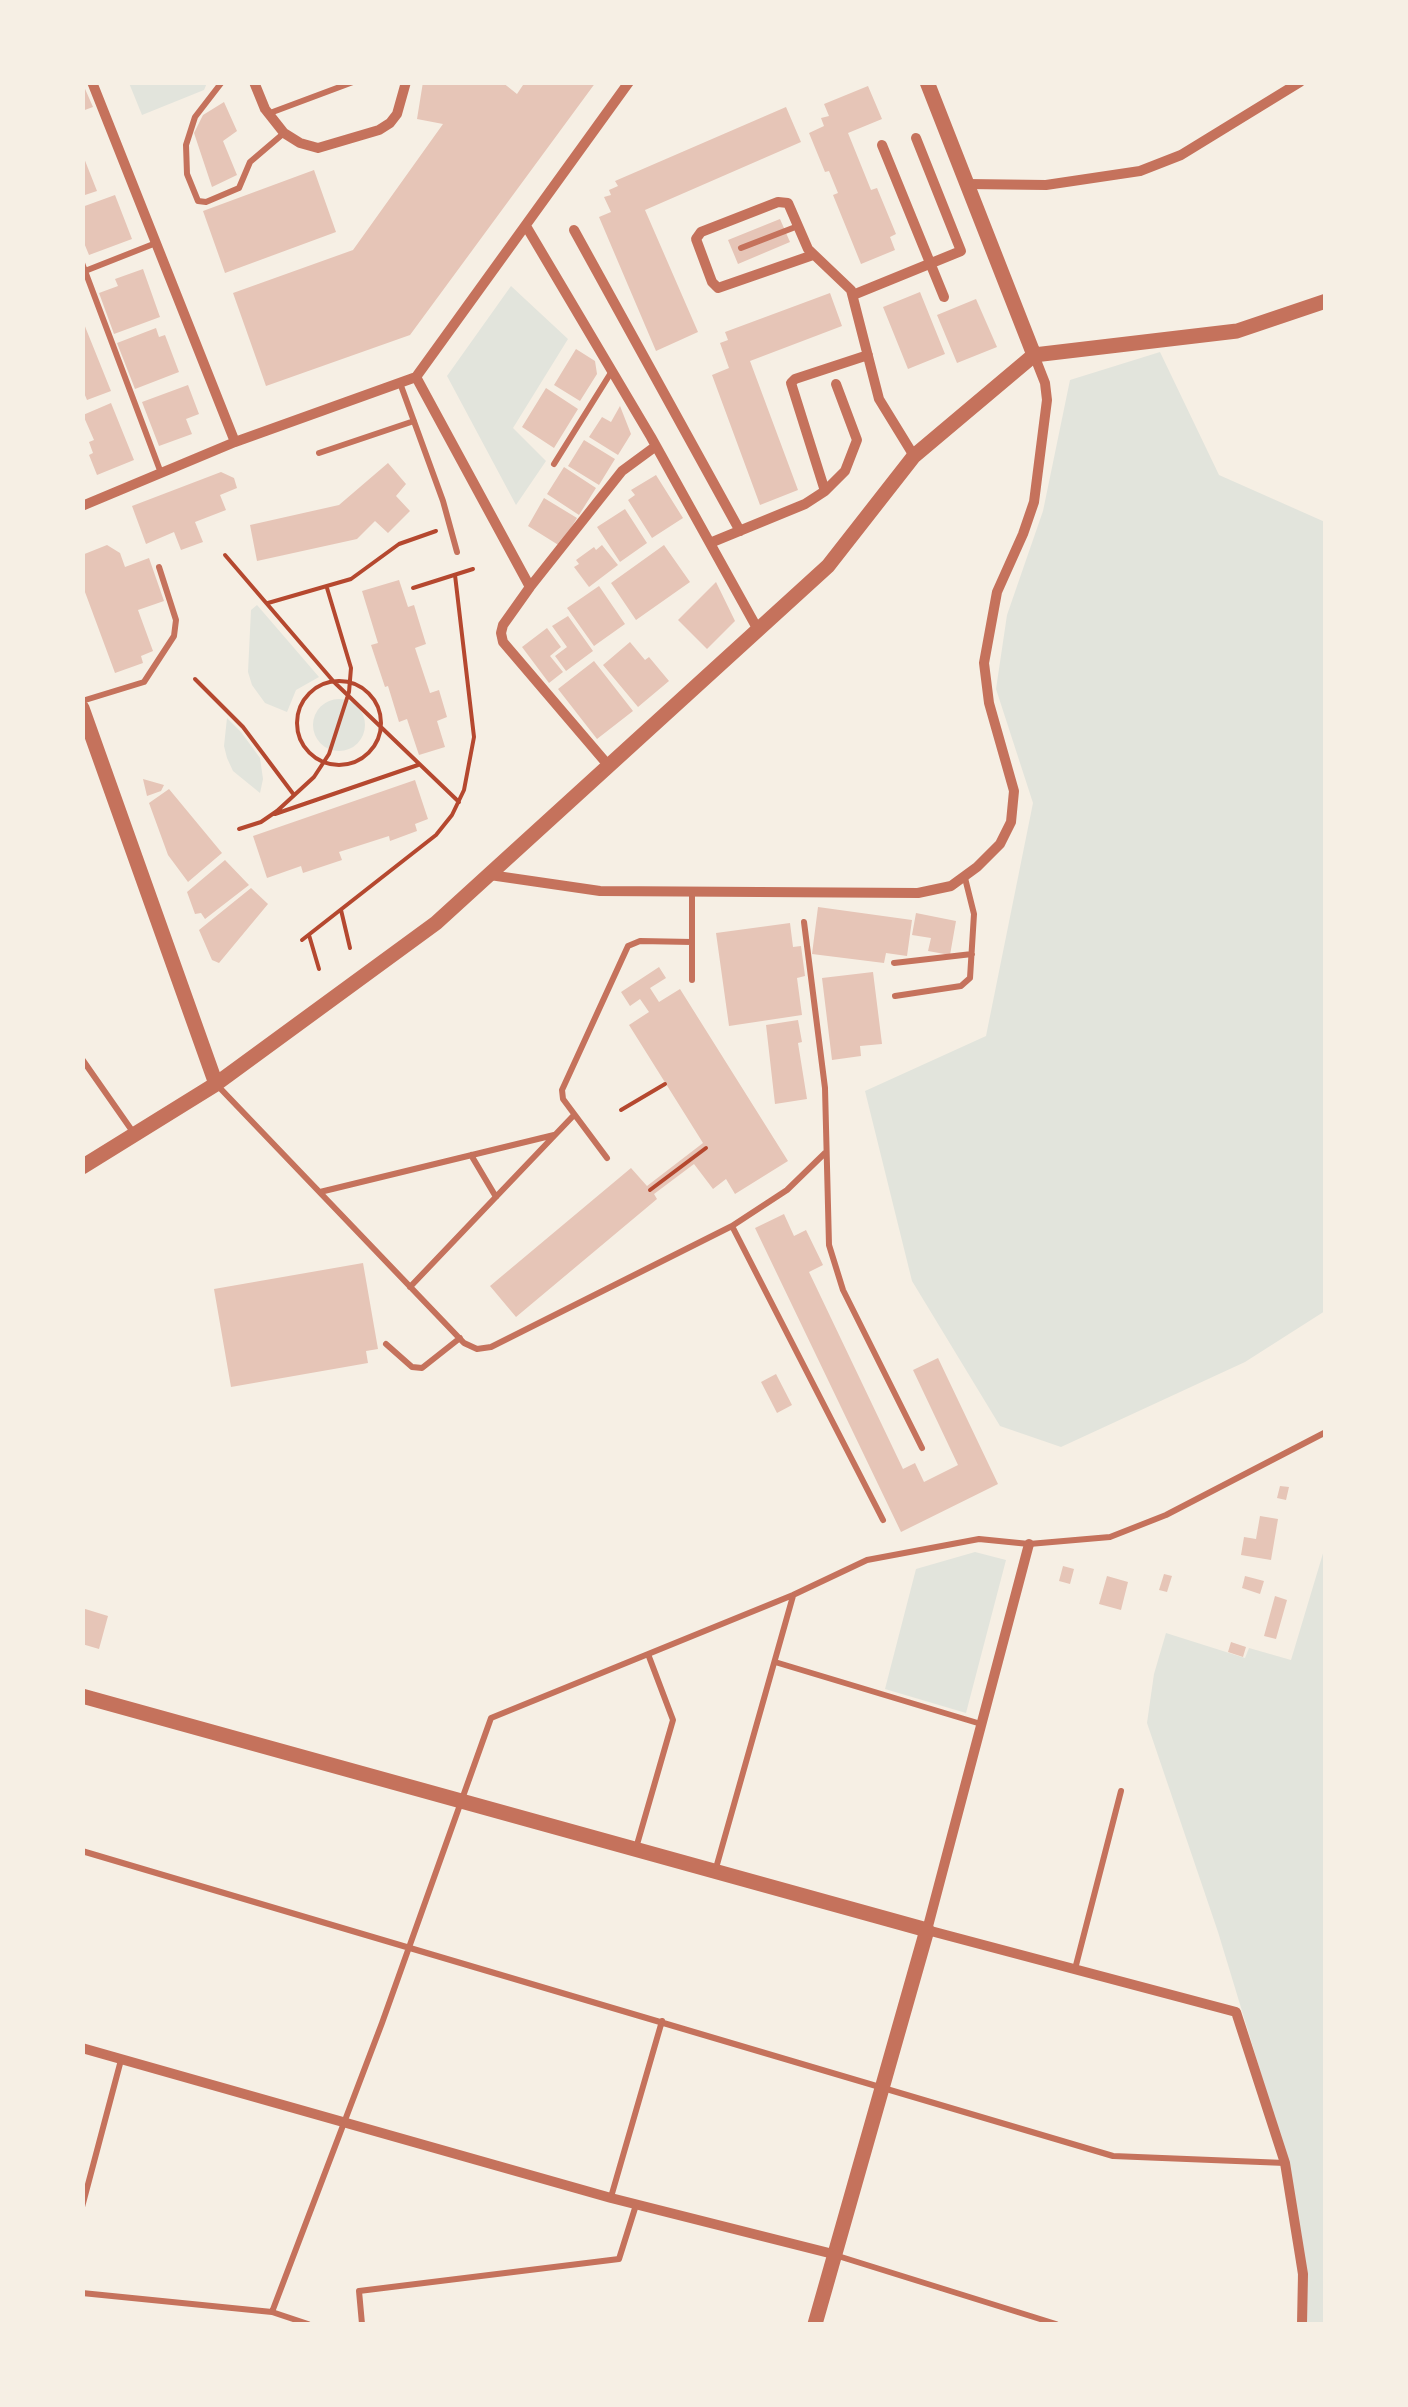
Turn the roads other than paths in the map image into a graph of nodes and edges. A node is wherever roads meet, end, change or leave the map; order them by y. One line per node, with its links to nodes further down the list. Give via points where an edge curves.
1 (92, 82): 17 (street)
2 (222, 82): 10 (lane, via 195,117 186,146 198,201 239,188 250,162)
3 (254, 82): 9 (street)
4 (353, 82): 9 (lane)
5 (406, 82): 10 (street, via 397,114 379,130 325,148)
6 (629, 82): 14 (street)
7 (926, 82): 13 (street)
8 (1300, 82): 13 (street, via 1181,154 1140,170 1046,185)
9 (268, 114): 10 (street)
10 (284, 134)
11 (916, 138): 20 (street, via 961,249)
12 (882, 145): 20 (street)
13 (967, 184): 25 (street)
14 (526, 226): 27 (street); 28 (street)
15 (798, 226): 18 (lane); 19 (street); 19 (street, via 783,201 696,239 718,288)
16 (574, 230): 40 (street)
17 (156, 243): 21 (lane); 32 (street)
18 (741, 248)
19 (813, 254): 22 (street)
20 (931, 264): 22 (street); 23 (street)
21 (84, 267): 37 (lane)
22 (853, 295): 26 (street)
23 (944, 297)
24 (1326, 301): 25 (street, via 1238,331)
25 (1034, 354): 35 (street); 49 (street, via 1046,400 1034,502 997,592 984,663 1014,791 1011,822 1000,844)
26 (868, 355): 35 (street, via 879,399); 38 (street, via 791,383)
27 (612, 371): 33 (street); 36 (lane)
28 (416, 378): 29 (street); 44 (street)
29 (400, 383): 31 (lane); 32 (street)
30 (836, 384): 38 (street, via 857,440 845,471)
31 (414, 422): 34 (lane); 42 (lane)
32 (234, 442): 37 (street)
33 (656, 446): 41 (street); 44 (street, via 622,471)
34 (318, 452)
35 (914, 456): 45 (street, via 836,558)
36 (554, 464)
37 (161, 473): 39 (street)
38 (825, 491): 40 (street)
39 (82, 506)
40 (740, 531): 41 (street)
41 (710, 543): 45 (street)
42 (457, 552)
43 (159, 567): 46 (lane, via 176,620 174,636 144,682)
44 (530, 586): 47 (street, via 503,625 503,642)
45 (757, 628): 47 (street)
46 (82, 705): 58 (street)
47 (608, 765): 48 (street)
48 (490, 875): 50 (street, via 600,890); 58 (street, via 436,923)
49 (965, 878): 50 (street, via 918,893); 53 (lane, via 974,914)
50 (692, 891): 52 (lane)
51 (804, 922): 62 (lane, via 825,1088)
52 (692, 942): 55 (lane); 59 (lane, via 628,946 562,1090)
53 (972, 954): 54 (lane); 56 (lane, via 964,984)
54 (894, 963)
55 (692, 980)
56 (895, 996)
57 (82, 1059): 60 (lane)
58 (216, 1084): 60 (street); 66 (lane)
59 (574, 1114): 61 (lane); 64 (lane)
60 (134, 1133): 65 (street)
61 (554, 1135): 63 (lane); 67 (lane)
62 (825, 1153): 68 (lane, via 787,1190); 73 (lane, via 835,1270)
63 (472, 1156): 66 (lane); 67 (lane)
64 (606, 1158)
65 (82, 1167)
66 (320, 1192): 69 (lane)
67 (496, 1197): 69 (lane)
68 (732, 1226): 70 (lane, via 491,1347 470,1347); 74 (lane)
69 (410, 1287): 70 (lane)
70 (460, 1338): 71 (lane, via 422,1368)
71 (386, 1344)
72 (1326, 1432): 75 (lane, via 1110,1537)
73 (922, 1448)
74 (882, 1520)
75 (1029, 1544): 76 (lane, via 979,1539 867,1560); 80 (street)
76 (793, 1595): 77 (lane); 78 (lane)
77 (648, 1654): 82 (lane, via 491,1718); 83 (lane, via 673,1720)
78 (775, 1662): 80 (lane); 85 (lane)
79 (82, 1696): 82 (street)
80 (981, 1724): 86 (street)
81 (1121, 1791): 88 (lane)
82 (460, 1801): 83 (street); 87 (lane)
83 (636, 1850): 85 (street)
84 (82, 1851): 87 (lane)
85 (715, 1872): 86 (street)
86 (927, 1930): 88 (street); 92 (street)
87 (409, 1950): 89 (lane); 93 (lane)
88 (1075, 1970): 94 (street, via 1236,2012)
89 (662, 2020): 92 (lane); 96 (lane)
90 (82, 2048): 91 (street)
91 (120, 2060): 93 (street); 95 (lane)
92 (883, 2090): 94 (lane, via 1113,2156); 99 (street)
93 (343, 2122): 96 (street); 101 (lane)
94 (1285, 2163): 106 (street, via 1303,2274)
95 (84, 2196): 98 (lane)
96 (611, 2198): 97 (street)
97 (636, 2204): 99 (street); 103 (lane, via 619,2259 359,2291)
98 (82, 2207)
99 (837, 2255): 104 (street); 105 (lane)
100 (82, 2293): 101 (lane)
101 (272, 2312): 102 (lane)
102 (308, 2324)
103 (362, 2324)
104 (815, 2324)
105 (1056, 2324)
106 (1302, 2324)

